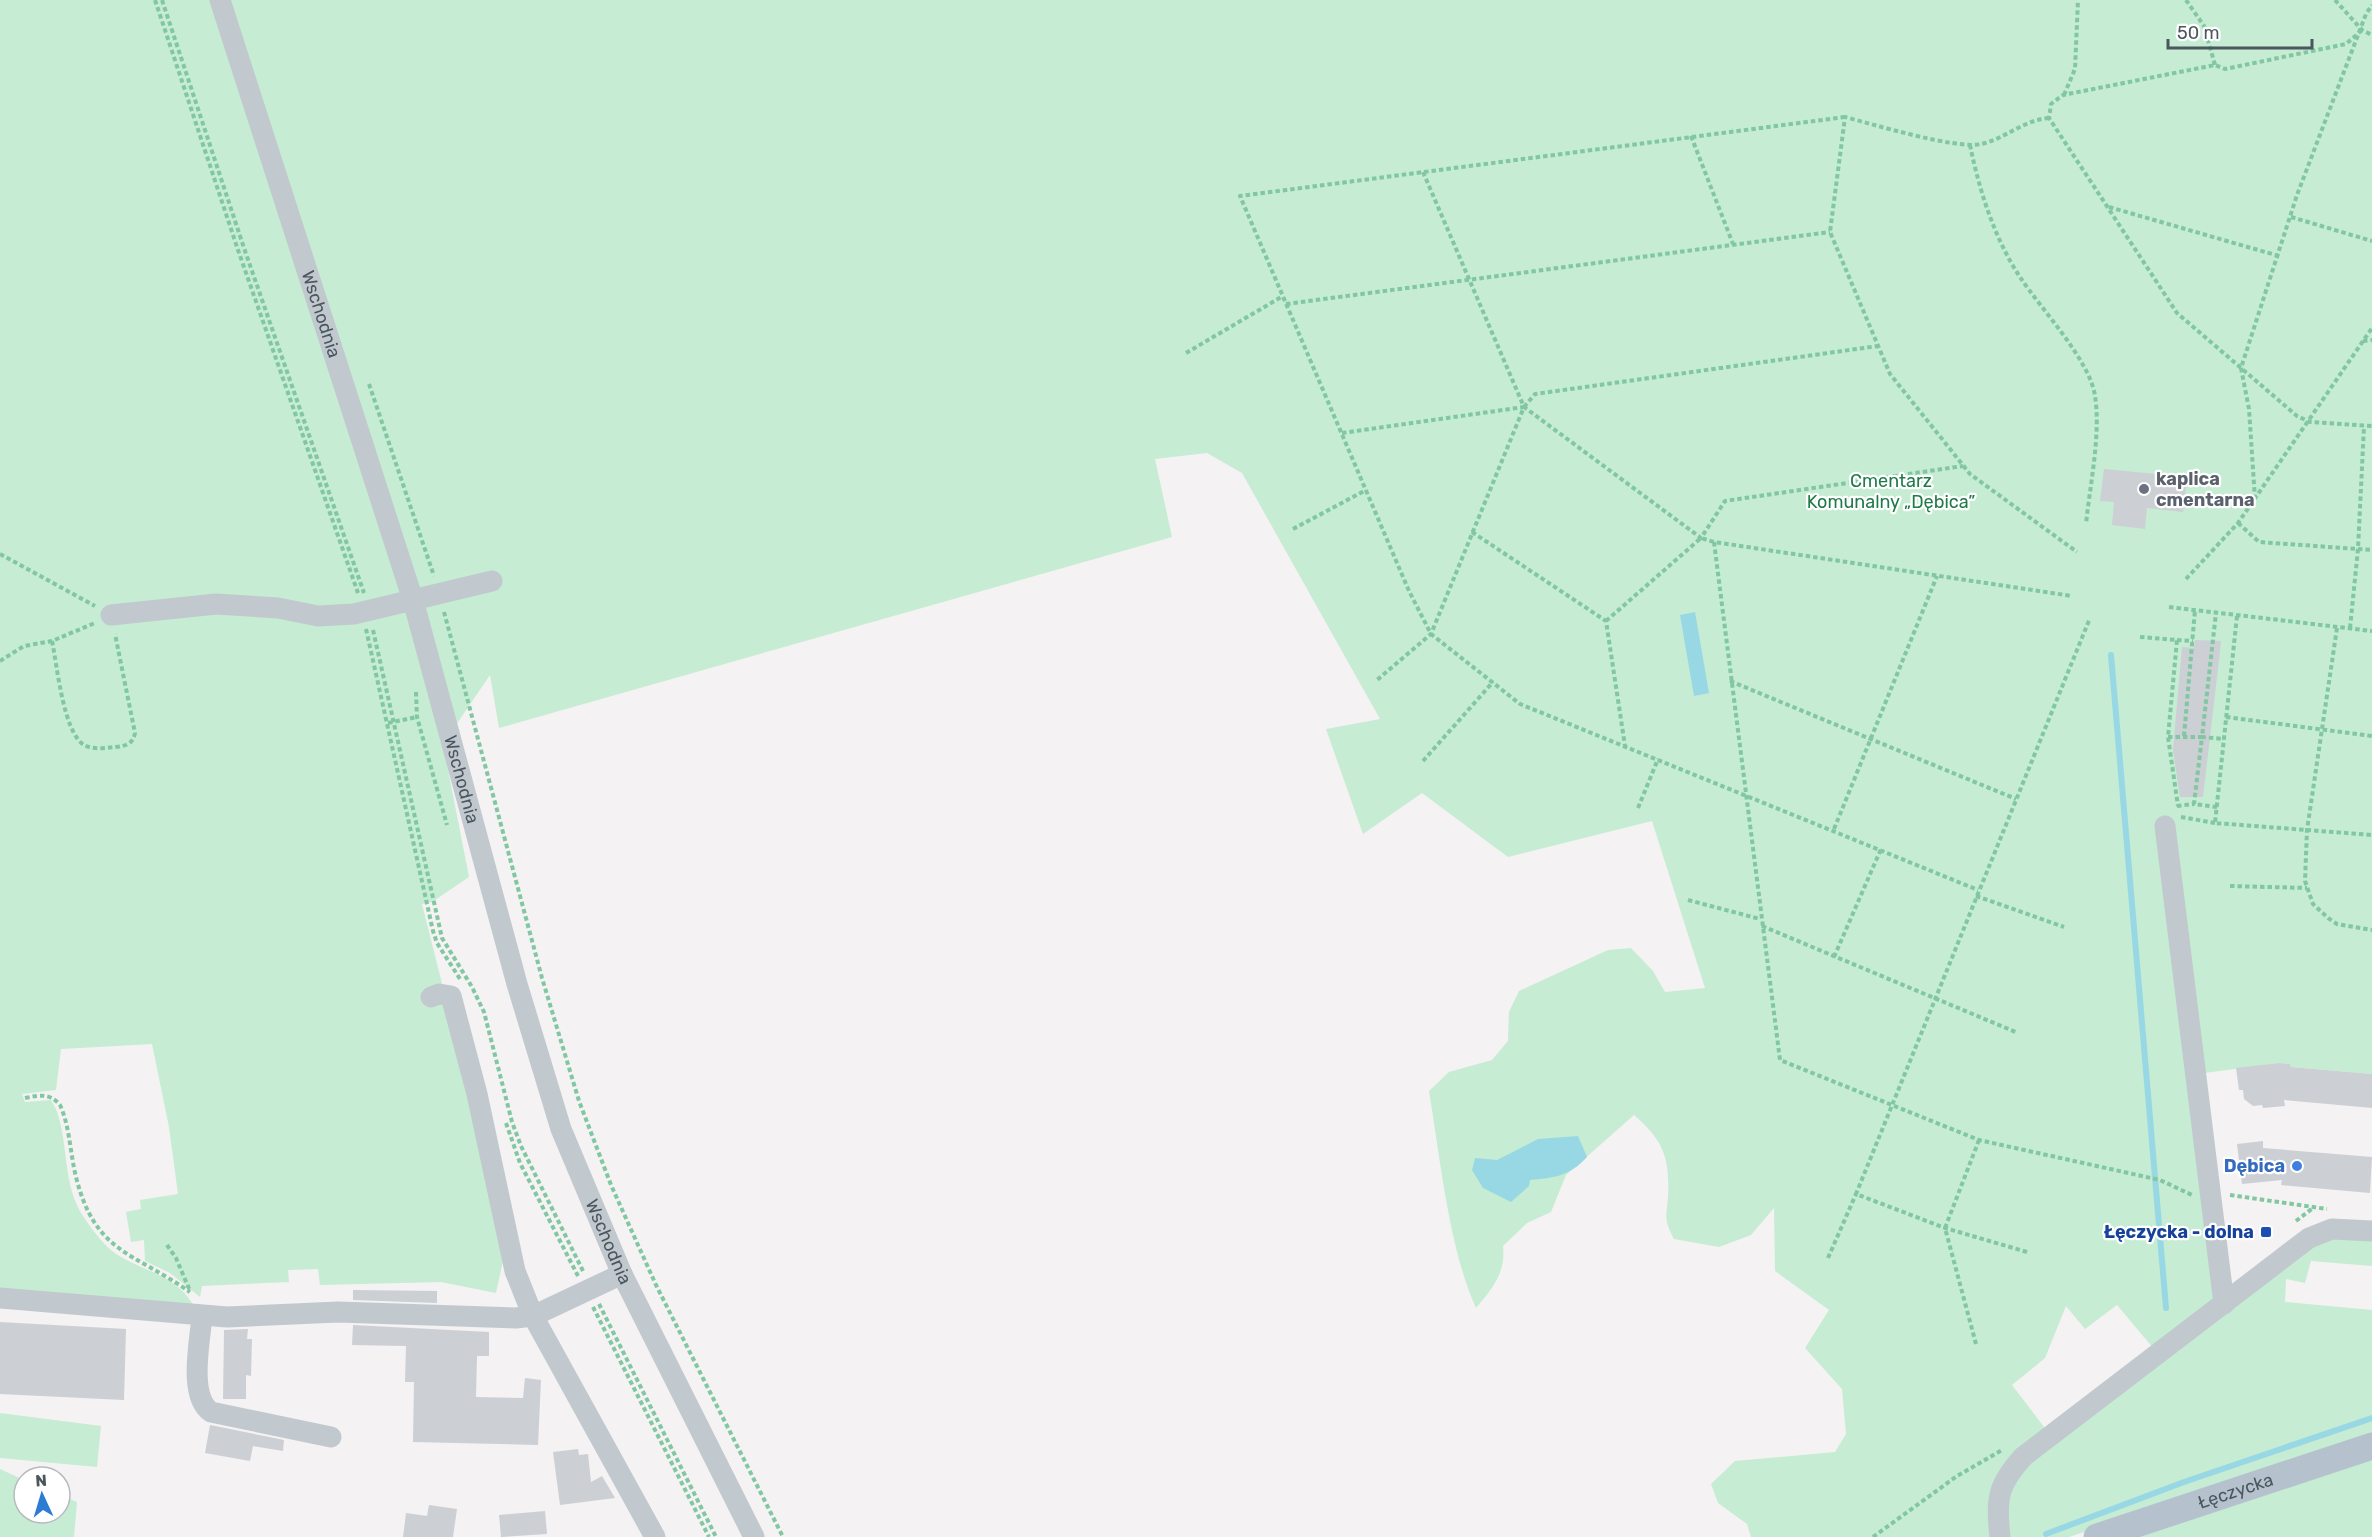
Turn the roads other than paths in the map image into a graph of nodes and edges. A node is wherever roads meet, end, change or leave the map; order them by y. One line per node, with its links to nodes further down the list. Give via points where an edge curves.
1 (220, 0): 3 (street, Wschodnia)
2 (492, 581): 3 (street)
3 (413, 600): 4 (street, via 366,612 318,616 278,608 216,604); 8 (street, Wschodnia, via 534,1044 561,1129)
4 (111, 615)
5 (2169, 817): 10 (street)
6 (431, 997): 12 (street, via 451,996 477,1094 508,1248)
7 (2372, 1231): 10 (street, via 2332,1229 2309,1238)
8 (622, 1274): 12 (street); 16 (street, Wschodnia)
9 (0, 1298): 11 (street)
10 (2224, 1304): 17 (street, via 2024,1456 1999,1492)
11 (202, 1316): 12 (street, via 338,1312); 13 (street, via 198,1392 205,1408)
12 (533, 1316): 15 (street)
13 (331, 1437)
14 (2372, 1446): 18 (main road, Łęczycka)
15 (655, 1537)
16 (754, 1537)
17 (2000, 1537)
18 (2097, 1537)

